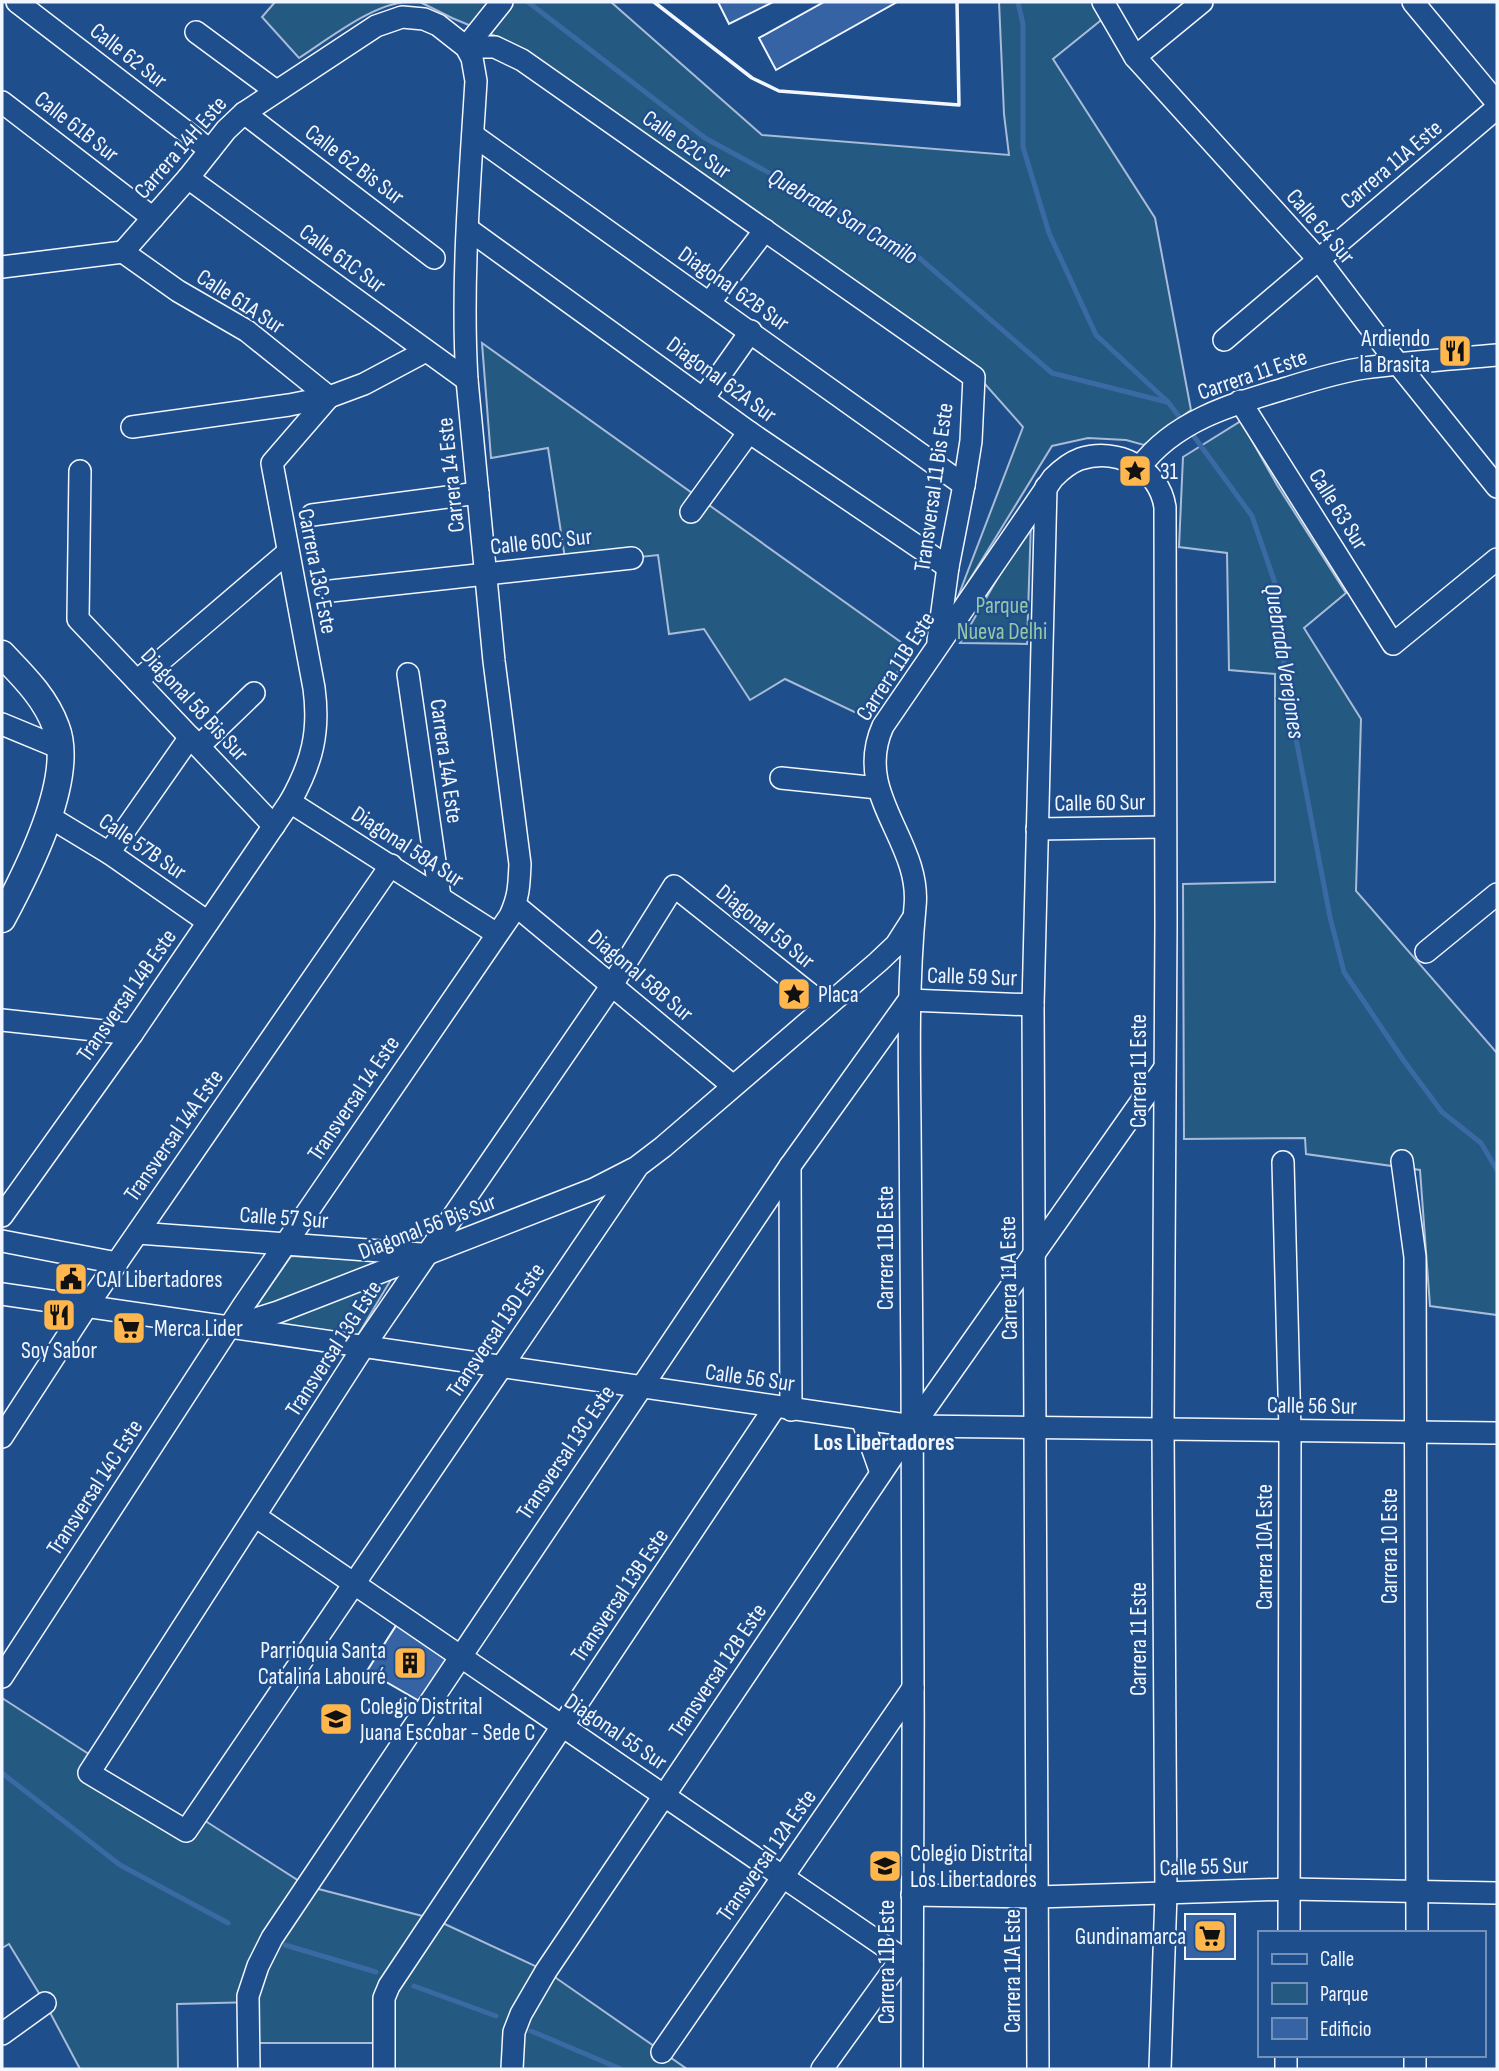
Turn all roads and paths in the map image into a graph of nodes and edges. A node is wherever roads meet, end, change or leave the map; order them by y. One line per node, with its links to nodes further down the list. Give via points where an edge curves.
1 (17, 2): 14 (street, Calle 62 Sur)
2 (502, 2): 7 (street)
3 (1103, 2): 8 (street, Calle 64 Sur)
4 (1202, 2): 8 (street)
5 (1413, 2): 11 (street)
6 (196, 32): 9 (street)
7 (466, 47): 9 (street, Carrera 14H Este, via 438,25 402,18 376,26); 13 (street, Carrera 14 Este, via 475,69); 18 (street, Calle 62C Sur, via 495,47 522,60)
8 (1135, 57): 21 (street, Calle 64 Sur)
9 (276, 91): 12 (street, Carrera 14H Este)
10 (2, 102): 16 (street, Calle 61B Sur)
11 (1497, 105): 21 (street, Carrera 11A Este)
12 (244, 113): 14 (street, Carrera 14H Este); 20 (street, Calle 62 Bis Sur)
13 (473, 135): 17 (street, Carrera 14 Este); 23 (street, Diagonal 62B Sur)
14 (210, 150): 15 (street, Carrera 14H Este)
15 (188, 178): 16 (street, Carrera 14H Este); 26 (street, Calle 61C Sur)
16 (153, 218): 19 (street, Carrera 14H Este)
17 (468, 229): 30 (street, Carrera 14 Este); 32 (street, Diagonal 62A Sur)
18 (765, 230): 23 (street); 29 (street, Calle 62C Sur)
19 (123, 252): 22 (street); 31 (street, Calle 61A Sur, via 247,331)
20 (434, 258)
21 (1319, 260): 25 (street, Carrera 11A Este); 28 (street, Calle 64 Sur)
22 (2, 267)
23 (710, 302): 24 (street, Diagonal 62B Sur)
24 (751, 331): 32 (street); 38 (street, Diagonal 62B Sur)
25 (1224, 340)
26 (426, 351): 30 (street, Calle 61C Sur); 31 (street)
27 (1497, 355): 28 (street, Carrera 11 Este)
28 (1398, 365): 33 (street, Carrera 11 Este, via 1326,376); 40 (street, Calle 64 Sur)
29 (974, 377): 38 (street, Transversal 11 Bis Este)
30 (467, 380): 41 (street, Carrera 14 Este)
31 (329, 397): 34 (street); 44 (street, Carrera 13C Este, via 272,463)
32 (703, 399): 35 (street, Diagonal 62A Sur)
33 (1240, 401): 36 (street, Carrera 11 Este, via 1174,434); 46 (street, Calle 63 Sur, via 1393,644)
34 (132, 427)
35 (749, 432): 42 (street); 47 (street, Diagonal 62A Sur)
36 (1140, 467): 39 (street, via 1114,456 1091,456 1070,464); 63 (street, Carrera 11 Este, via 1159,486 1165,507)
37 (80, 471): 53 (street, Diagonal 58 Bis Sur, via 78,619)
38 (964, 485): 47 (street, Transversal 11 Bis Este)
39 (1046, 486): 50 (street, Carrera 11B Este); 64 (street, Carrera 11A Este)
40 (1497, 487)
41 (478, 493): 43 (street); 48 (street, Carrera 14 Este)
42 (691, 512)
43 (313, 515)
44 (288, 552): 53 (street); 60 (street, Carrera 13C Este, via 316,705 315,739 306,772)
45 (632, 558): 48 (street, Calle 60C Sur)
46 (1497, 559)
47 (948, 567): 50 (street, Transversal 11 Bis Este)
48 (486, 574): 49 (street, Calle 60C Sur); 70 (street, Carrera 14 Este, via 520,864)
49 (331, 591)
50 (938, 646): 59 (street, Carrera 11B Este, via 883,726 874,763)
51 (2, 654): 57 (main road, via 40,696 57,729)
52 (408, 674): 69 (street, Carrera 14A Este)
53 (137, 681): 56 (street, Diagonal 58 Bis Sur)
54 (254, 692): 56 (street)
55 (2, 724): 57 (street)
56 (195, 742): 62 (street, Diagonal 58 Bis Sur); 65 (street)
57 (60, 748): 61 (main road)
58 (781, 778): 59 (street)
59 (878, 788): 71 (street, Carrera 11B Este, via 912,872 916,891)
60 (290, 802): 62 (street, Transversal 14B Este); 66 (street, Diagonal 58A Sur)
61 (48, 816): 65 (street, Calle 57B Sur); 72 (main road)
62 (274, 826): 73 (street, Transversal 14B Este)
63 (1164, 827): 64 (street, Calle 60 Sur); 82 (street, Carrera 11 Este)
64 (1037, 829): 78 (street, Carrera 11A Este)
65 (109, 853): 73 (street, Calle 57B Sur)
66 (391, 865): 69 (street, Diagonal 58A Sur); 89 (street, Transversal 14A Este)
67 (674, 886): 76 (street, Transversal 13G Este); 79 (street, Diagonal 59 Sur)
68 (1497, 894): 75 (street)
69 (440, 897): 74 (street, Diagonal 58A Sur)
70 (516, 902): 74 (street, Transversal 14 Este); 76 (street, Diagonal 58B Sur)
71 (913, 918): 77 (street, Carrera 11B Este); 79 (street, Transversal 13D Este, via 896,945)
72 (2, 919)
73 (208, 922): 81 (street, Transversal 14B Este)
74 (497, 934): 91 (street, Transversal 14 Este)
75 (1426, 952)
76 (612, 985): 83 (street, Diagonal 58B Sur); 92 (street, Transversal 13G Este)
77 (909, 1000): 78 (street, Calle 59 Sur); 87 (street, Transversal 13C Este); 103 (street, Carrera 11B Este)
78 (1033, 1005): 93 (street, Carrera 11A Este)
79 (825, 1006): 83 (street, Transversal 13D Este)
80 (2, 1020): 81 (street)
81 (132, 1034): 88 (street, Transversal 14B Este)
82 (1164, 1069): 93 (street); 105 (street, Carrera 11 Este)
83 (733, 1086): 86 (street, Transversal 13D Este)
84 (1402, 1161): 107 (street, Carrera 10 Este, via 1415,1257)
85 (1283, 1162): 106 (street, Carrera 10A Este)
86 (638, 1166): 92 (street, Diagonal 56 Bis Sur, via 594,1189); 99 (street, Transversal 13D Este)
87 (790, 1166): 100 (street, Transversal 13C Este); 101 (street)
88 (2, 1216)
89 (138, 1233): 91 (street, Calle 57 Sur); 94 (street, Transversal 14A Este)
90 (2, 1241): 94 (street)
91 (285, 1244): 92 (street, Calle 57 Sur); 97 (street, Transversal 14 Este)
92 (427, 1254): 97 (street, Diagonal 56 Bis Sur); 98 (street, Transversal 13G Este)
93 (1034, 1254): 103 (street, Transversal 12B Este); 104 (street, Carrera 11A Este)
94 (117, 1263): 96 (street, Transversal 14A Este)
95 (2, 1294): 96 (street, Calle 56 Sur)
96 (87, 1306): 97 (street, Calle 56 Sur); 109 (street, Transversal 14A Este)
97 (230, 1326): 98 (street, Calle 56 Sur); 114 (street, Transversal 14C Este)
98 (365, 1346): 99 (street, Calle 56 Sur); 111 (street, Transversal 13G Este)
99 (501, 1367): 100 (street, Calle 56 Sur); 112 (street, Transversal 13D Este)
100 (640, 1387): 101 (street, Calle 56 Sur); 113 (street, Transversal 13C Este)
101 (783, 1409): 102 (street, Calle 56 Sur); 116 (street, Transversal 13B Este)
102 (862, 1419): 103 (street, Calle 56 Sur); 110 (street)
103 (913, 1426): 104 (street, Calle 56 Sur); 110 (street, Transversal 12B Este); 115 (street, Carrera 11B Este)
104 (1036, 1428): 105 (street, Calle 56 Sur); 125 (street, Carrera 11A Este)
105 (1163, 1429): 106 (street, Calle 56 Sur); 123 (street, Carrera 11 Este)
106 (1290, 1431): 107 (street, Calle 56 Sur); 120 (street, Carrera 10A Este)
107 (1415, 1432): 108 (street, Calle 56 Sur); 121 (street, Carrera 10 Este)
108 (1497, 1433)
109 (2, 1437)
110 (881, 1473): 117 (street, Transversal 12B Este)
111 (255, 1516): 112 (street, Diagonal 55 Sur); 118 (street, Transversal 13G Este, via 89,1773)
112 (354, 1583): 113 (street, Diagonal 55 Sur); 118 (street, Transversal 13D Este)
113 (460, 1656): 116 (street, Diagonal 55 Sur); 132 (street, Transversal 13C Este, via 272,1938 248,1996)
114 (2, 1677)
115 (913, 1688): 119 (street, Transversal 12A Este); 124 (street, Carrera 11B Este)
116 (563, 1726): 117 (street, Diagonal 55 Sur); 133 (street, Transversal 13B Este, via 389,1986 384,1998)
117 (664, 1796): 119 (street, Diagonal 55 Sur); 134 (street, Transversal 12B Este, via 521,2014 514,2032)
118 (186, 1831)
119 (783, 1877): 128 (street, Diagonal 55 Sur); 131 (street, Transversal 12A Este)
120 (1290, 1889): 121 (street, Calle 55 Sur); 123 (street, Calle 55 Sur); 126 (street, Carrera 10A Este)
121 (1418, 1891): 122 (street, Calle 55 Sur); 127 (street, Carrera 10 Este)
122 (1497, 1893)
123 (1166, 1894): 125 (street, Calle 55 Sur); 138 (street, Carrera 11 Este)
124 (912, 1895): 125 (street, Calle 55 Sur); 128 (street, Carrera 11B Este)
125 (1038, 1897): 137 (street, Carrera 11A Este)
126 (1289, 1931)
127 (1417, 1931)
128 (907, 1962): 135 (street); 136 (street, Carrera 11B Este)
129 (45, 2003): 130 (street)
130 (2, 2034)
131 (662, 2052)
132 (249, 2069)
133 (384, 2069)
134 (512, 2069)
135 (822, 2069)
136 (912, 2069)
137 (1038, 2069)
138 (1160, 2069)

